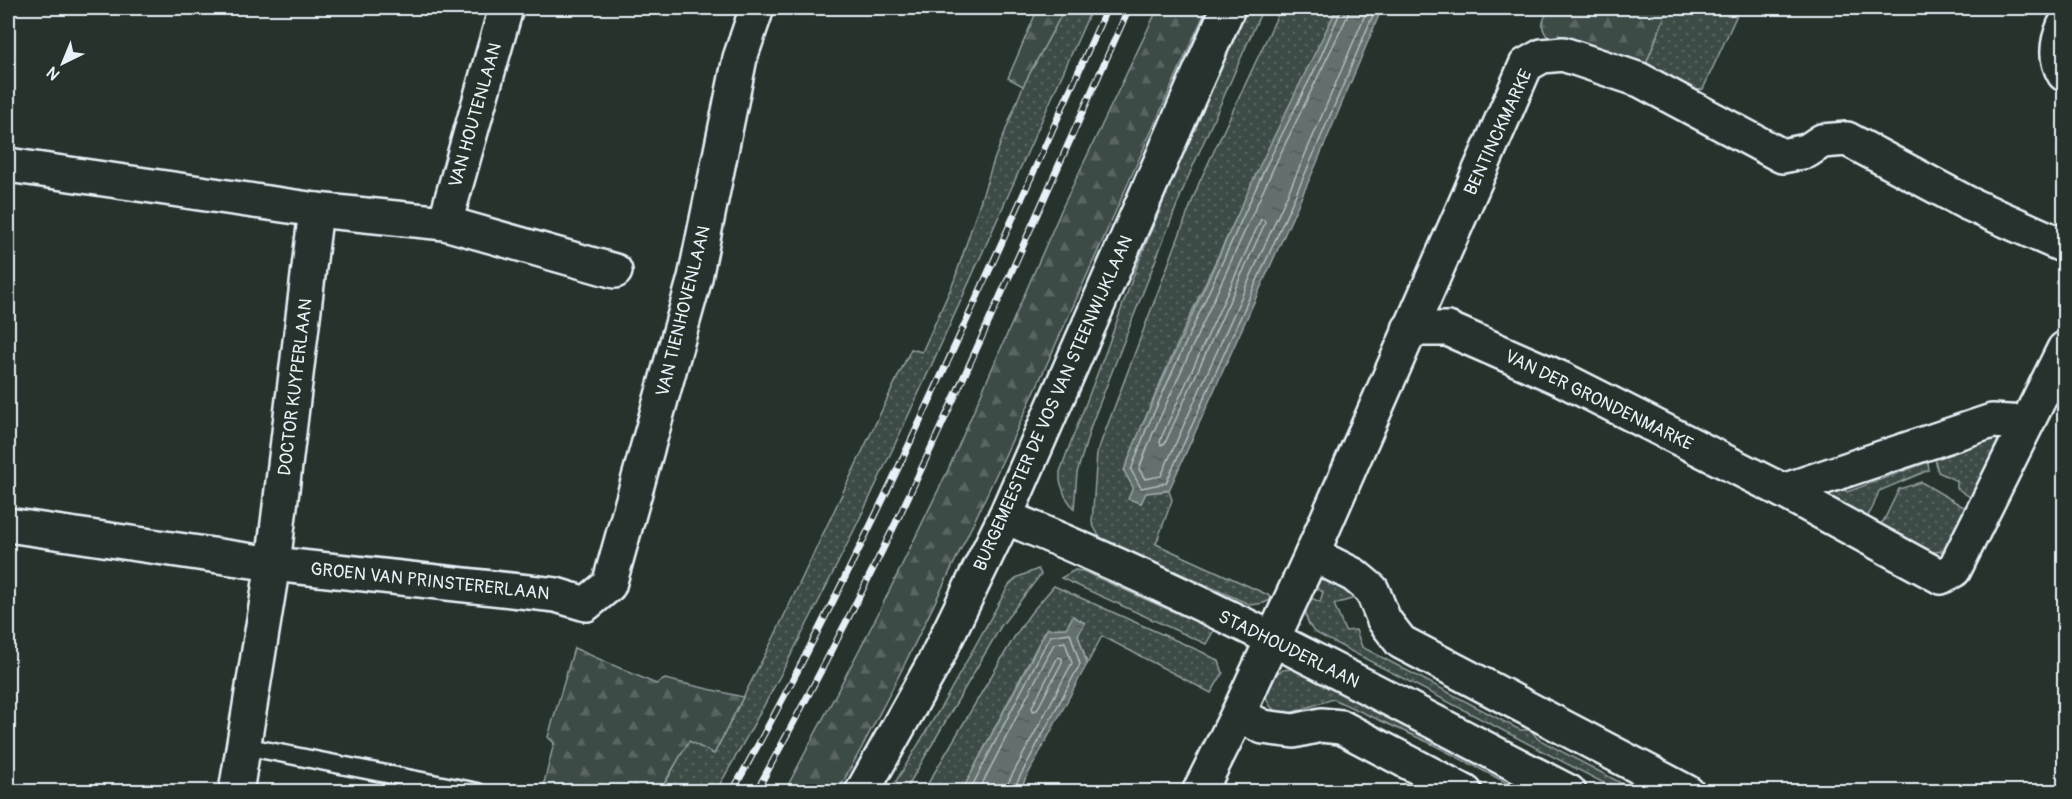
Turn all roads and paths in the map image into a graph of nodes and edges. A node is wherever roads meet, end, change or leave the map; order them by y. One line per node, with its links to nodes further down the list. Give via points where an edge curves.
1 (506, 8): 8 (street, VAN HOUTENLAAN)
2 (757, 8): 19 (street, VAN TIENHOVENLAAN, via 740,58 695,278 609,585)
3 (1228, 8): 15 (street, BURGEMEESTER DE VOS VAN STEENWIJKLAAN)
4 (2064, 26): 5 (street, via 2058,40)
5 (2064, 74)
6 (8, 165): 7 (street)
7 (316, 210): 8 (street); 18 (street, DOCTOR KUYPERLAAN)
8 (445, 223): 10 (street)
9 (2064, 246): 11 (street, BENTINCKMARKE, via 1966,202 1846,139 1822,141 1807,151 1782,156 1640,80 1563,54 1542,56 1526,65)
10 (615, 271)
11 (1409, 328): 14 (street, VAN DER GRONDENMARKE, via 1448,329 1562,380); 17 (street, BENTINCKMARKE)
12 (2064, 349): 13 (street, VAN DER GRONDENMARKE)
13 (2026, 423): 14 (street, via 1992,421); 14 (street, VAN DER GRONDENMARKE, via 1953,570 1941,577)
14 (1783, 491)
15 (1005, 517): 20 (street, STADHOUDERLAAN, via 1067,542); 25 (street, BURGEMEESTER DE VOS VAN STEENWIJKLAAN, via 934,663)
16 (8, 525): 18 (street, GROEN VAN PRINSTERERLAAN)
17 (1312, 554): 20 (street, BENTINCKMARKE); 29 (street, via 1354,575 1372,590 1384,620 1401,642)
18 (273, 564): 19 (street, GROEN VAN PRINSTERERLAAN, via 556,595); 22 (street)
19 (586, 604)
20 (1271, 639): 21 (street, BENTINCKMARKE); 28 (street, STADHOUDERLAAN)
21 (1238, 714): 26 (street, BENTINCKMARKE); 27 (street, via 1263,727 1284,730 1321,725 1341,727)
22 (244, 746): 23 (street); 24 (lane)
23 (236, 792)
24 (478, 792)
25 (862, 792)
26 (1199, 792)
27 (1465, 792)
28 (1569, 792)
29 (1687, 792)

